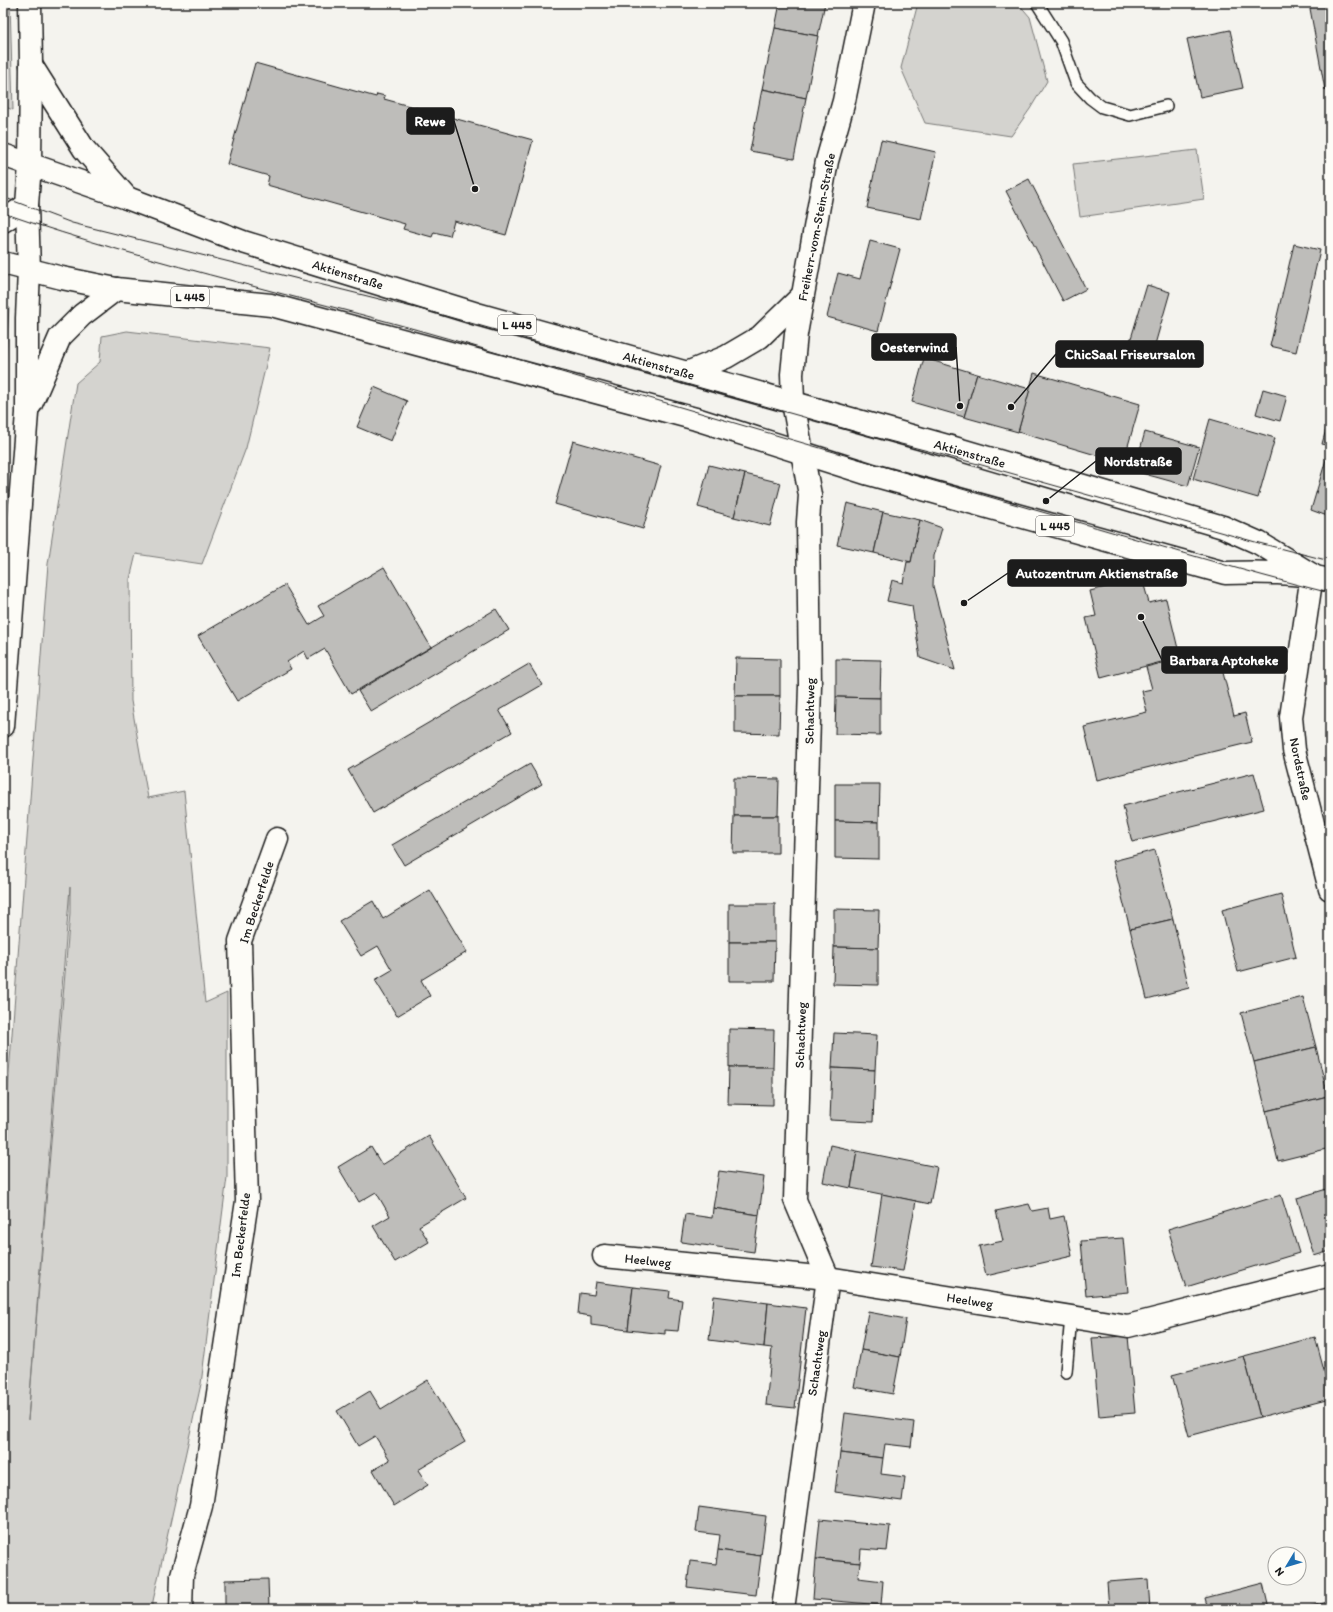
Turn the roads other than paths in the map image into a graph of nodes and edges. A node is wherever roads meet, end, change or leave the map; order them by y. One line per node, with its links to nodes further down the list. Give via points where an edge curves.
1 (30, 3): 4 (main road)
2 (864, 3): 14 (main road, Freiherr-vom-Stein-Straße, via 844,101 827,161)
3 (1037, 3): 5 (lane, via 1061,41 1076,83 1090,98 1102,107 1130,115)
4 (31, 65): 7 (main road); 8 (main road, via 84,149)
5 (1166, 106)
6 (3, 155): 7 (main road, Aktienstraße / L 445)
7 (30, 165): 8 (main road, Aktienstraße / L 445); 9 (main road)
8 (127, 198): 15 (main road, Aktienstraße / L 445, via 250,244 477,314)
9 (27, 205): 10 (main road); 12 (main road)
10 (3, 221)
11 (3, 262): 12 (main road, L 445)
12 (29, 270): 13 (main road, L 445); 17 (main road)
13 (116, 289): 17 (main road, via 60,336); 18 (main road, L 445, via 271,305 696,419)
14 (802, 296): 15 (main road, via 760,337 726,357); 16 (main road, Freiherr-vom-Stein-Straße, via 792,374)
15 (687, 373): 16 (main road, Aktienstraße / L 445)
16 (793, 402): 18 (main road, Freiherr-vom-Stein-Straße); 19 (main road, Aktienstraße / L 445, via 1223,527 1259,543)
17 (27, 413): 20 (main road)
18 (802, 452): 19 (main road, L 445, via 869,474 1225,574 1251,572); 25 (main road, Schachtweg, via 810,495 810,685 795,1200)
19 (1321, 578): 22 (main road, Nordstraße, via 1291,717 1294,750)
20 (3, 726)
21 (277, 839): 28 (main road, Im Beckerfelde, via 240,941 247,1202 201,1506 182,1575)
22 (1330, 889)
23 (604, 1256): 25 (main road, Heelweg)
24 (1330, 1275): 26 (main road, Heelweg, via 1128,1326)
25 (828, 1278): 26 (main road, Heelweg); 29 (main road, Schachtweg)
26 (1071, 1317): 27 (lane)
27 (1066, 1372)
28 (181, 1609)
29 (782, 1609)

